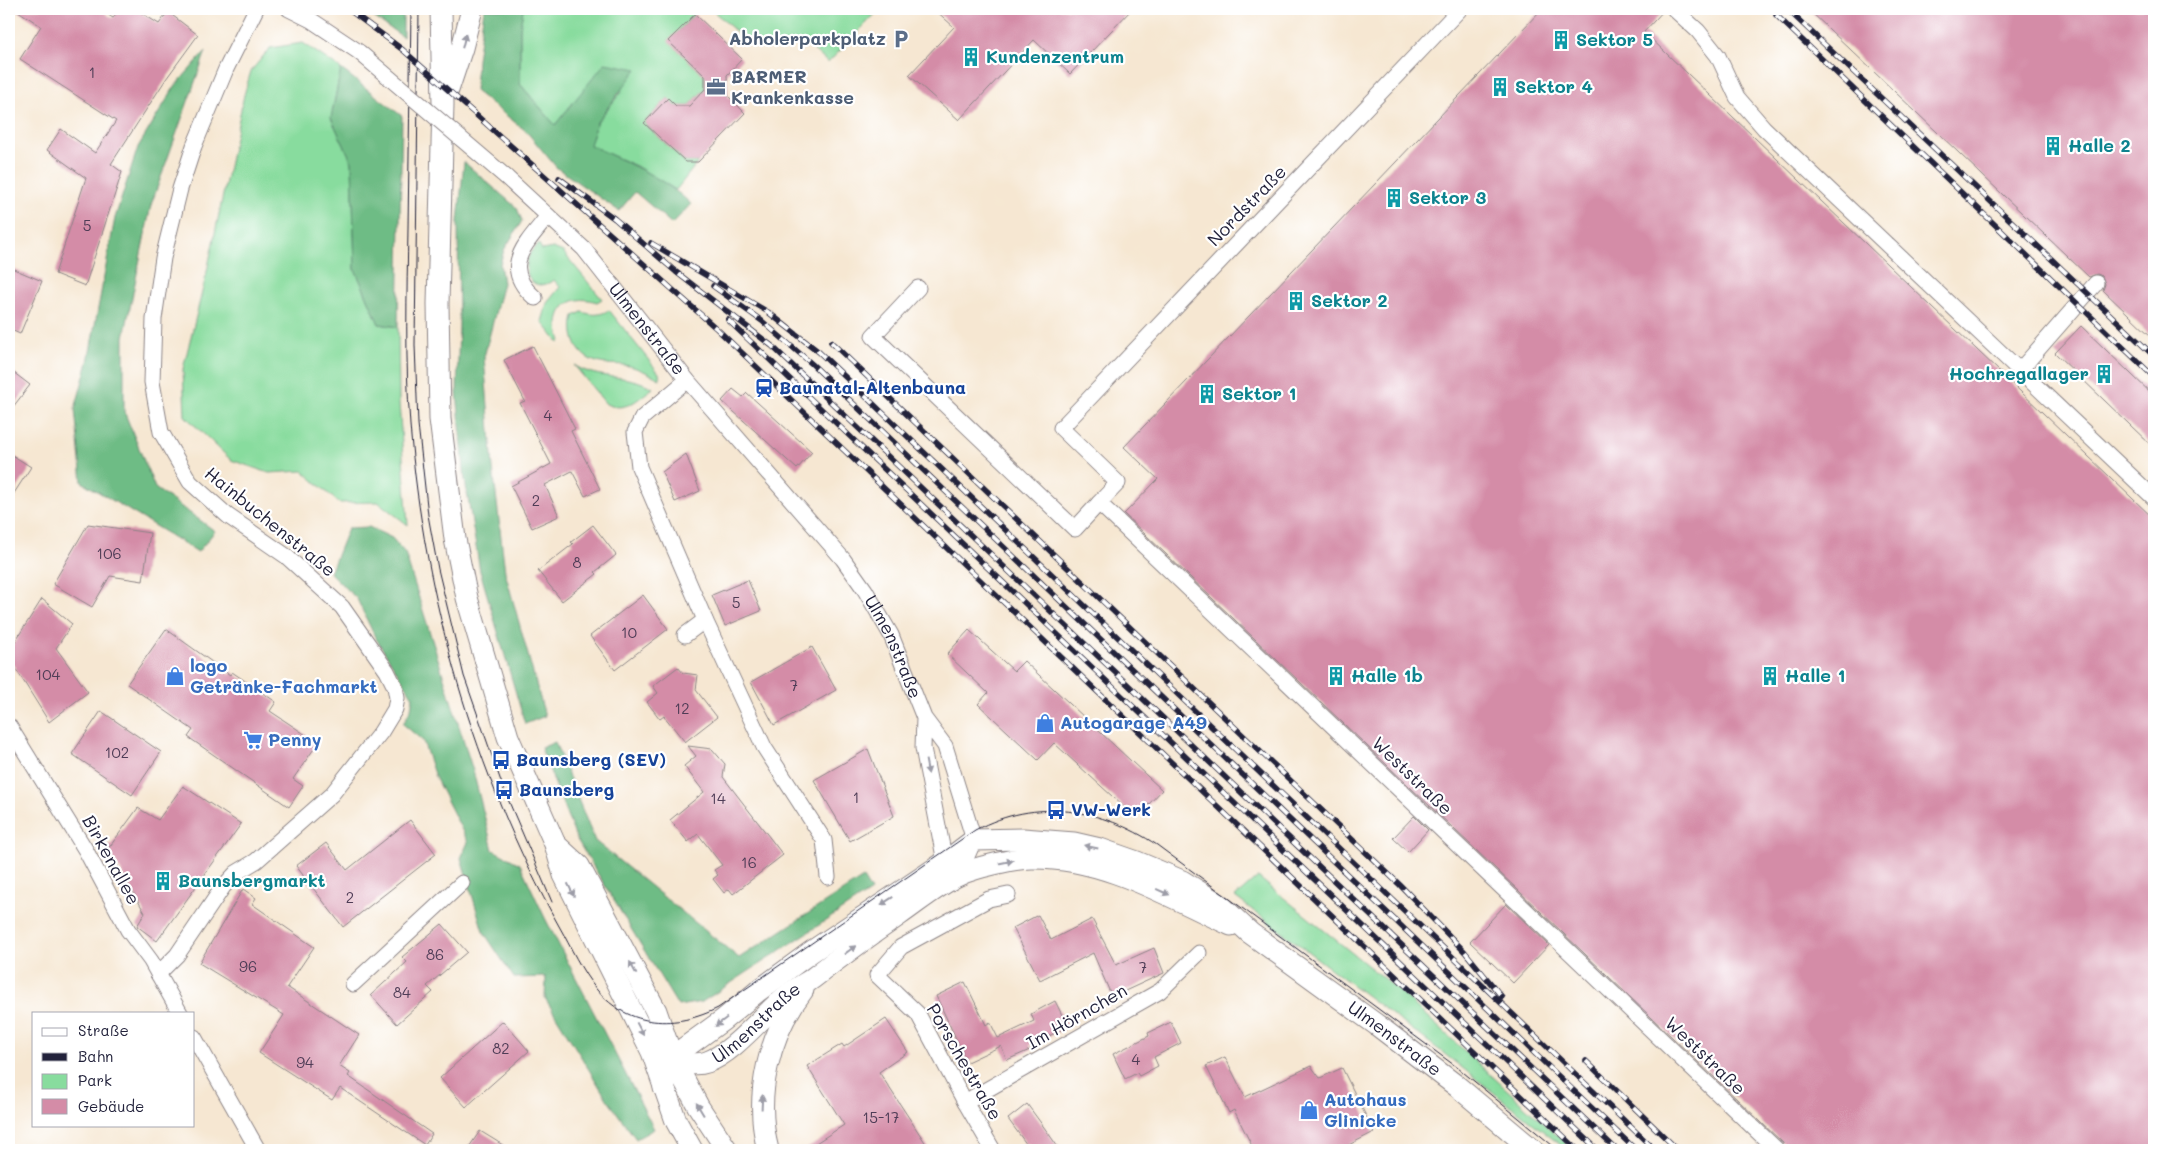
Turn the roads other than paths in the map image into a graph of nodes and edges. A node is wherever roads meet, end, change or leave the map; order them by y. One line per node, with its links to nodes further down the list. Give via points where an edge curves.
1 (256, 9): 27 (street, Hainbuchenstraße, via 226,69 194,146 163,258 154,319 152,382 161,432 190,482 228,516 286,556 342,608 387,671 397,698 395,709 381,732 332,794 256,861 236,873 223,887 178,955)
2 (289, 9): 8 (street, Ulmenstraße, bridge, via 359,52 506,176)
3 (441, 9): 7 (main road)
4 (472, 9): 7 (main road, one-way to 4)
5 (1460, 9): 15 (street, Nordstraße, via 1061,428 1118,483)
6 (1674, 9): 12 (street, via 1718,56 1737,97 1764,128)
7 (443, 104): 32 (main road, via 438,304 440,419 455,539 467,598 508,737 555,844 580,866 656,1011)
8 (548, 216): 11 (street, via 522,248 516,268 524,288); 13 (street, Ulmenstraße, via 584,249)
9 (2096, 284): 12 (street)
10 (918, 288): 15 (street, via 873,336 1075,529)
11 (535, 298)
12 (2020, 370): 14 (street)
13 (687, 380): 16 (street, via 642,418 635,432 639,467); 18 (street, Ulmenstraße, via 843,559 865,590 891,635)
14 (2154, 498)
15 (1099, 504): 40 (street, Weststraße)
16 (705, 620): 17 (street); 22 (street, via 764,747 824,840)
17 (685, 635)
18 (924, 718): 20 (street, Ulmenstraße, via 945,746); 21 (street, Ulmenstraße, one-way to 21, via 923,748)
19 (9, 726): 27 (street, Birkenallee, via 85,849 128,930)
20 (974, 840): 21 (main road, Ulmenstraße); 25 (main road, Ulmenstraße, one-way to 20, via 1220,905 1196,889 1111,852 1074,843)
21 (952, 868): 25 (main road, Ulmenstraße, one-way to 25, via 1030,858 1078,862 1165,892); 28 (main road, Ulmenstraße, one-way to 21); 32 (main road, Ulmenstraße, one-way to 32, via 811,952 723,1020)
22 (828, 877)
23 (462, 883): 29 (street)
24 (1008, 896): 33 (street, Porschestraße, via 989,899 901,947 877,976 918,1014)
25 (1250, 933): 39 (main road, Ulmenstraße, via 1458,1087)
26 (1199, 953): 33 (street, Im Hörnchen, via 1160,991)
27 (158, 974): 30 (street, Birkenallee)
28 (811, 980): 32 (main road, Ulmenstraße, via 786,995 724,1052 706,1063 689,1064); 37 (main road, one-way to 28, via 761,1104 765,1075 790,1006)
29 (353, 984)
30 (179, 1012)
31 (195, 1039): 34 (street)
32 (662, 1054): 35 (main road, via 664,1090); 36 (main road, one-way to 32)
33 (965, 1102): 38 (street, Porschestraße)
34 (258, 1150)
35 (692, 1150)
36 (727, 1150)
37 (768, 1150)
38 (993, 1150)
39 (1533, 1150)
40 (1777, 1150)

